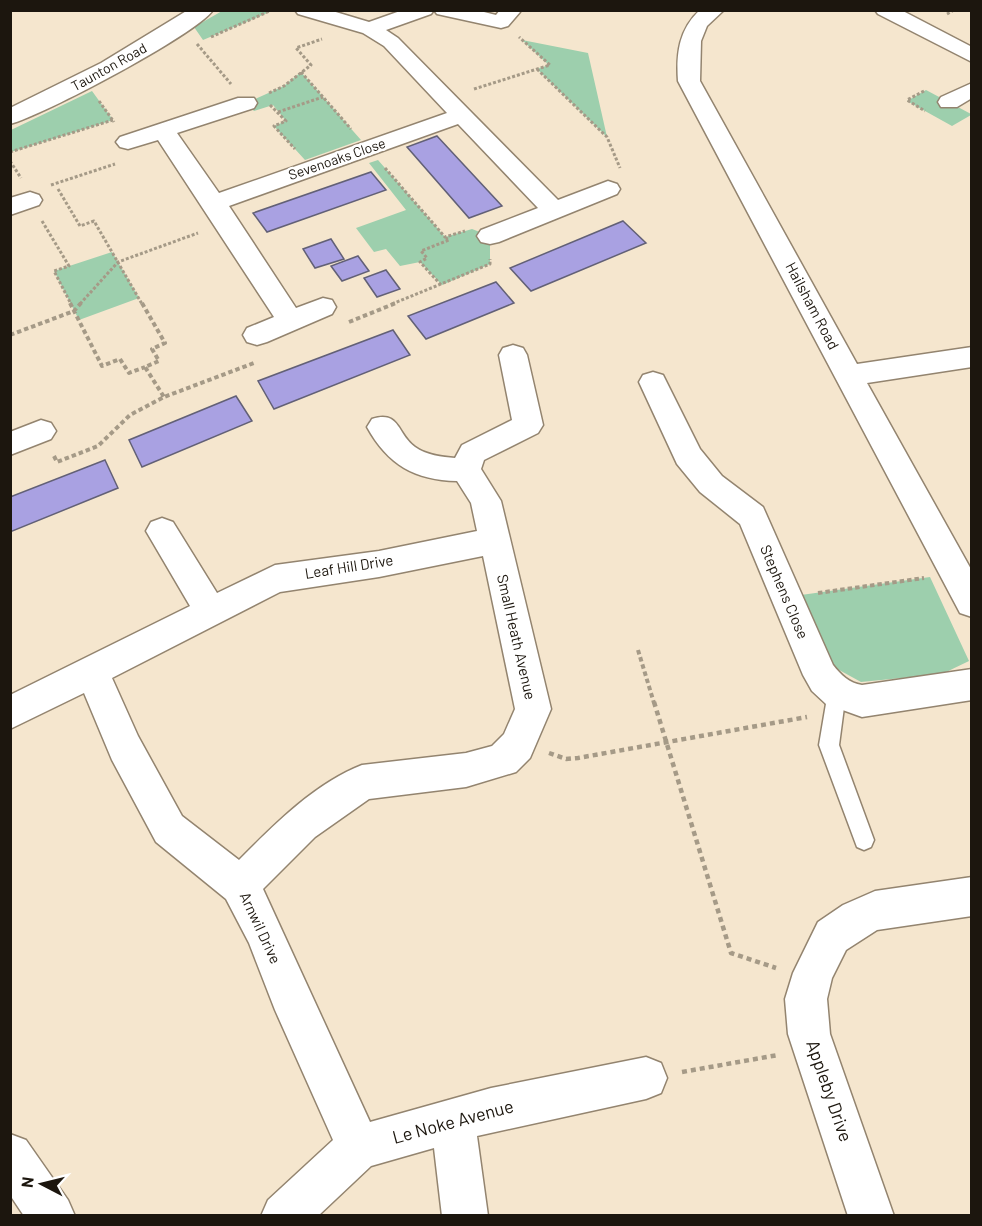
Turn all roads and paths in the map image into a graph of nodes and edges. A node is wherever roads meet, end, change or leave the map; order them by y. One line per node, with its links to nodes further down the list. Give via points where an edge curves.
1 (203, 10): 13 (street, Taunton Road)
2 (272, 10): 17 (path, via 197,43)
3 (304, 10): 9 (street)
4 (424, 10): 9 (street)
5 (444, 10): 8 (street)
6 (714, 10): 44 (street, Hailsham Road, via 693,32 688,49 689,81)
7 (885, 10): 10 (street)
8 (506, 17): 11 (path, via 550,65)
9 (364, 28): 12 (path, via 296,48 311,65); 18 (street, via 391,42)
10 (972, 56)
11 (537, 69): 18 (path); 28 (path, via 607,138 625,179)
12 (301, 72): 15 (path); 17 (path, via 284,86)
13 (85, 81): 20 (street, Taunton Road); 21 (path)
14 (972, 89): 16 (street)
15 (323, 97): 19 (path); 24 (path)
16 (950, 102)
17 (246, 103): 19 (path, via 254,111 272,105); 22 (street)
18 (453, 107): 24 (street, Sevenoaks Close); 30 (street)
19 (278, 112): 26 (path, via 286,121 274,126)
20 (10, 117)
21 (112, 120): 23 (path); 25 (path)
22 (163, 130): 23 (street); 31 (street)
23 (128, 142): 27 (path, via 137,156)
24 (368, 148): 26 (street, Sevenoaks Close); 33 (path)
25 (10, 152)
26 (312, 168): 31 (street, Sevenoaks Close)
27 (54, 184): 29 (path, via 28,192); 34 (path, via 80,226 94,221)
28 (608, 189): 30 (street)
29 (20, 203): 37 (path, via 69,266 54,272)
30 (553, 209): 32 (street)
31 (221, 212): 34 (path); 38 (street)
32 (490, 236): 33 (path, via 472,229); 35 (path, via 490,264)
33 (445, 237): 35 (path, via 449,240 422,251 427,258 420,262)
34 (118, 262): 37 (path); 43 (path, via 165,343 152,349 159,361)
35 (441, 285): 36 (path, via 345,323)
36 (323, 307): 38 (street)
37 (74, 311): 39 (path); 43 (path, via 102,366 120,359 129,373)
38 (290, 320): 40 (street)
39 (10, 335)
40 (257, 335): 46 (path, via 255,363)
41 (513, 355): 50 (street, via 528,425 472,453)
42 (972, 357): 44 (street)
43 (145, 367): 46 (path)
44 (849, 375): 53 (street, Hailsham Road)
45 (653, 382): 54 (street, Stephens Close, via 688,456 711,484 752,516)
46 (164, 397): 48 (path, via 130,415 98,446 57,462)
47 (382, 427): 50 (street, via 404,456 438,469)
48 (41, 431): 49 (street)
49 (10, 444)
50 (466, 470): 52 (street, Small Heath Avenue, via 486,501)
51 (162, 531): 56 (street)
52 (494, 541): 56 (street, Leaf Hill Drive, via 379,564 275,579); 62 (street, Small Heath Avenue, via 533,709)
53 (956, 574): 54 (path); 55 (street, Hailsham Road)
54 (788, 597): 60 (street, Stephens Close, via 819,675)
55 (972, 603)
56 (210, 611): 58 (street, Leaf Hill Drive)
57 (638, 650): 63 (path)
58 (93, 672): 61 (street, Leaf Hill Drive); 65 (street, Arnwil Drive, via 125,748 169,829)
59 (972, 684): 60 (street, via 862,701)
60 (837, 692): 63 (path, via 813,716); 64 (lane, via 829,745)
61 (10, 713)
62 (518, 742): 63 (path, via 566,759); 65 (street, Small Heath Avenue, via 503,759 466,770 362,782 302,824)
63 (664, 742): 67 (path, via 731,953)
64 (864, 840)
65 (240, 885): 71 (street, Arnwil Drive)
66 (972, 896): 67 (street, Appleby Drive, via 875,911 857,919 832,936)
67 (811, 980): 68 (street, Appleby Drive, via 806,999)
68 (814, 1049): 69 (path); 76 (street, Appleby Drive)
69 (646, 1078): 70 (street, Le Noke Avenue)
70 (453, 1121): 71 (street, Le Noke Avenue); 75 (street)
71 (359, 1147): 74 (street, Le Noke Avenue)
72 (10, 1156): 73 (street)
73 (52, 1215)
74 (284, 1215)
75 (465, 1215)
76 (872, 1215)

